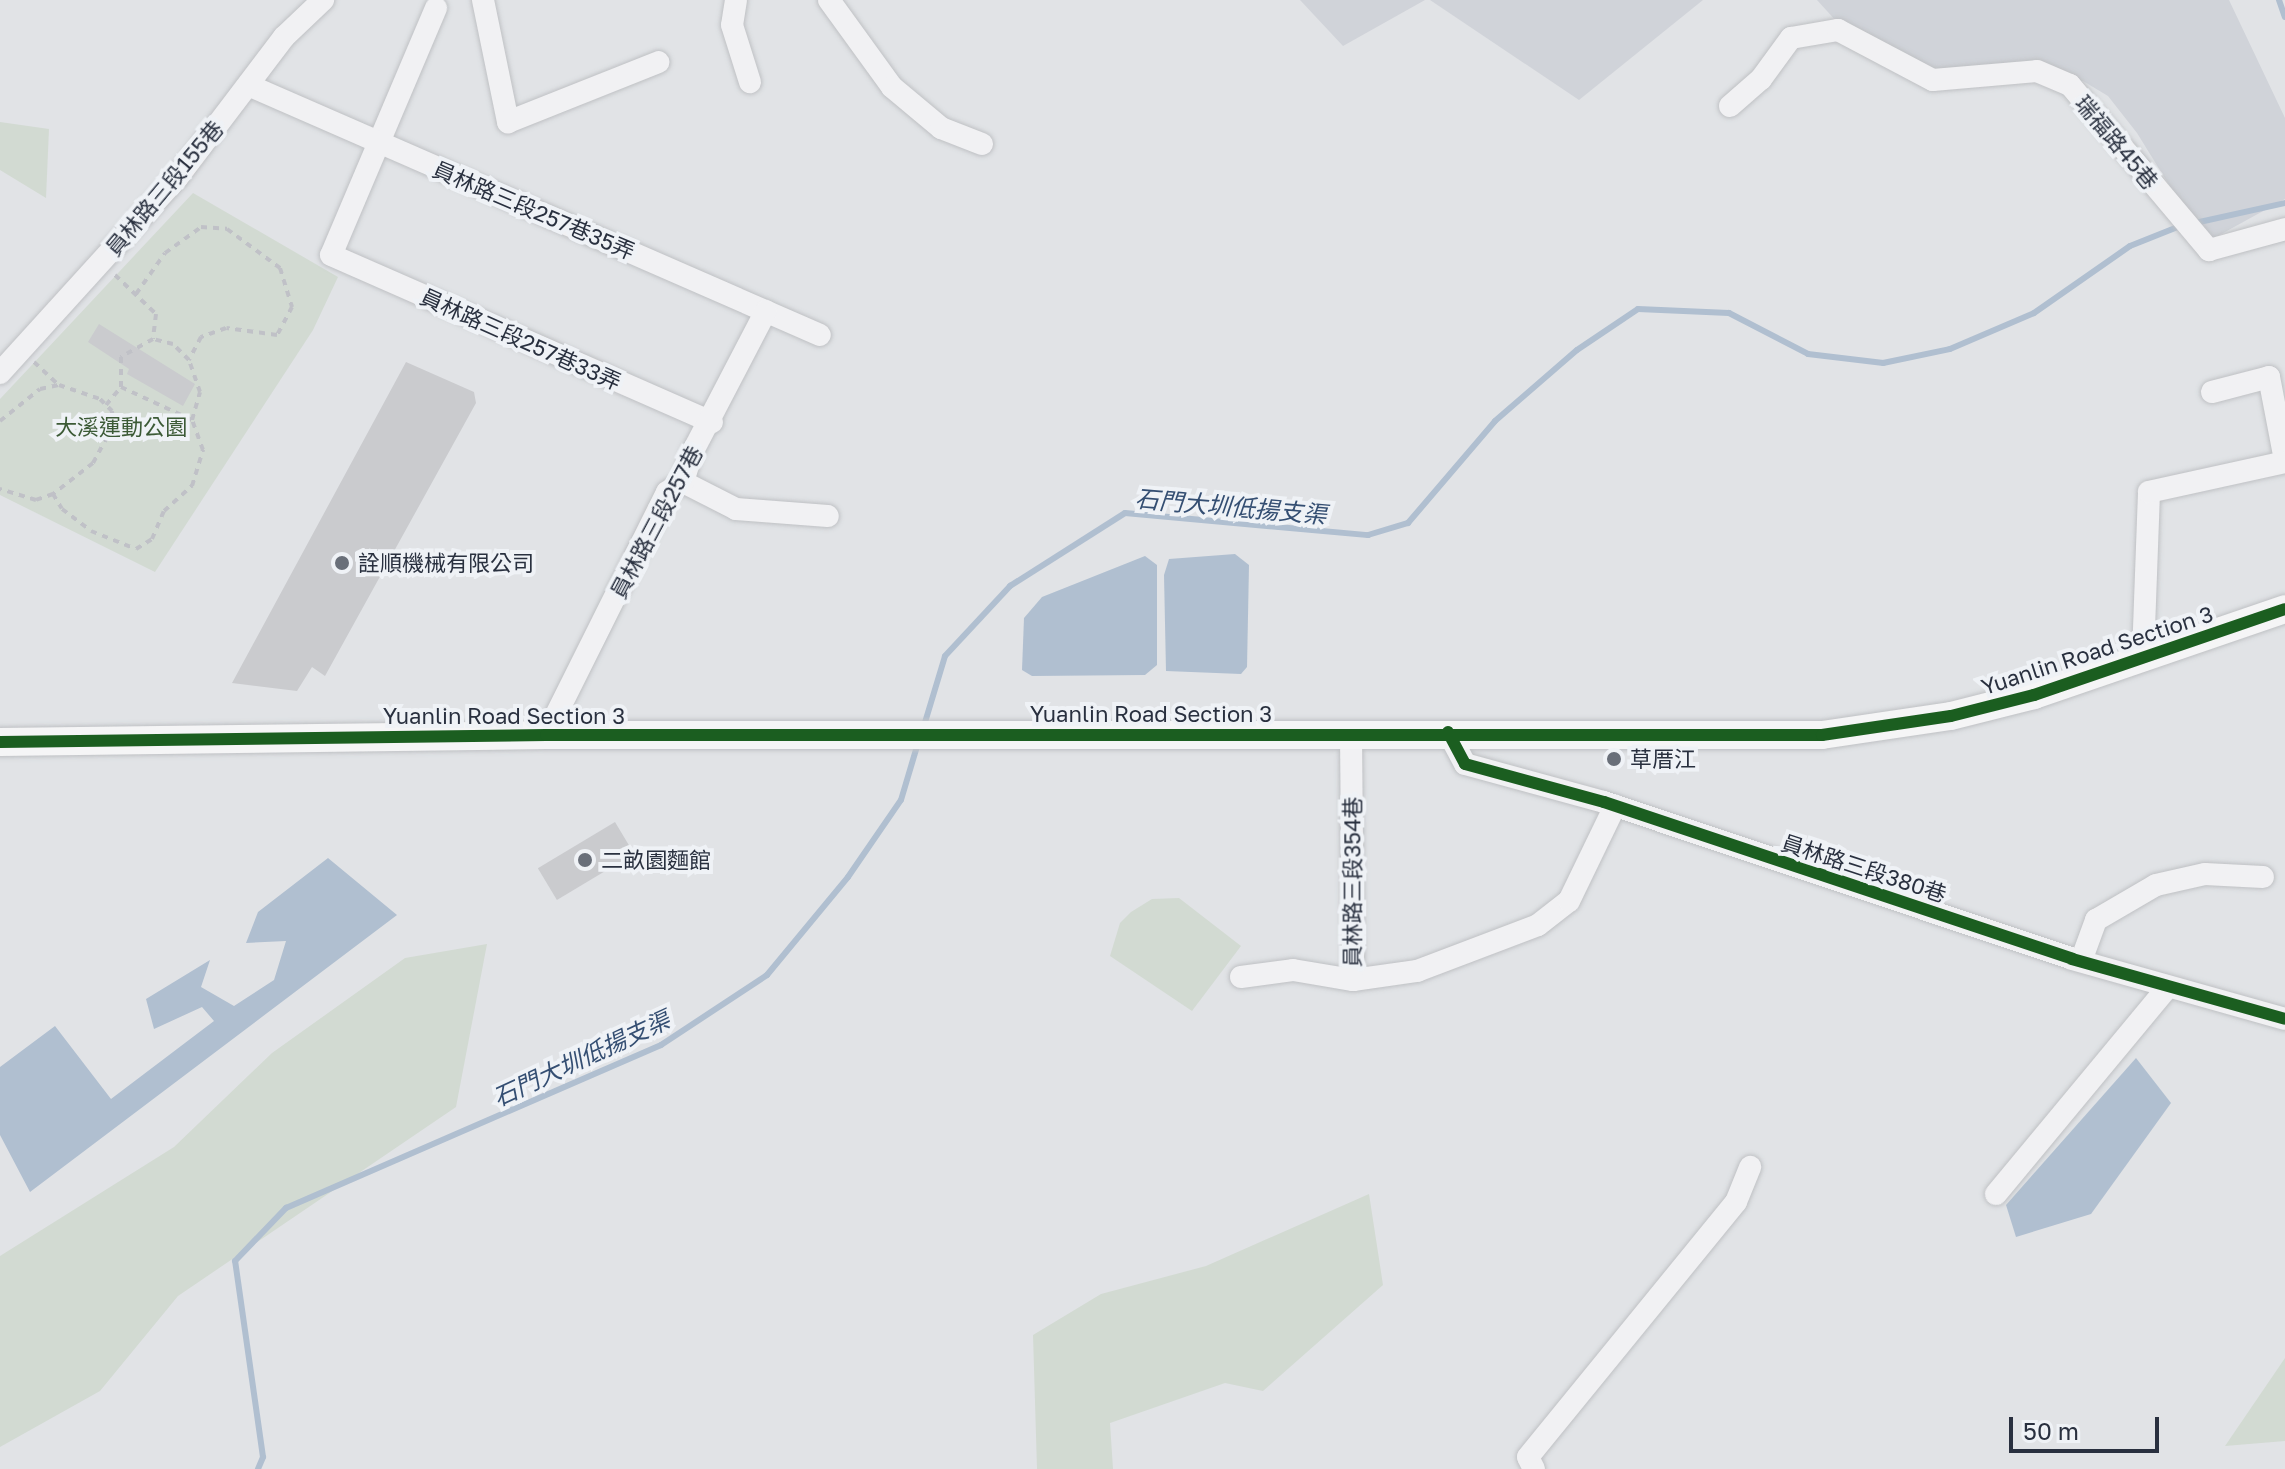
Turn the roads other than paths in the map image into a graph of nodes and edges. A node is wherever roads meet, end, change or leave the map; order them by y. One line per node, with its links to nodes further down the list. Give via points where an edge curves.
1 (323, 0): 8 (street, 員林路三段155巷, via 307,9)
2 (483, 0): 6 (street, via 508,122)
3 (736, 0): 7 (street, via 732,25)
4 (829, 0): 11 (street, via 892,87 941,128)
5 (436, 8): 10 (street)
6 (659, 62)
7 (750, 82)
8 (248, 85): 10 (street, 員林路三段257巷35弄); 15 (street, 員林路三段155巷, via 177,178)
9 (1730, 106): 12 (street, 瑞福路45巷, via 1761,79 1791,38 1838,30 1933,80 2037,71 2070,85 2209,250)
10 (378, 142): 13 (street, 員林路三段257巷35弄); 17 (street, 員林路三段257巷33弄, via 331,255)
11 (982, 144)
12 (2285, 229)
13 (766, 311): 14 (street, 員林路三段257巷35弄); 17 (street, 員林路三段257巷)
14 (820, 335)
15 (0, 373)
16 (2212, 392): 18 (street, via 2269,377)
17 (712, 422): 19 (street, 員林路三段257巷, via 692,453)
18 (2285, 461): 22 (street, via 2149,492)
19 (683, 482): 20 (street, via 736,509); 25 (street, 員林路三段257巷, via 667,492)
20 (828, 516)
21 (2285, 609): 22 (main road, Yuanlin Road Section 3)
22 (2143, 656): 23 (main road, Yuanlin Road Section 3, via 2034,695 1951,716 1822,735 1696,739)
23 (1448, 732): 24 (main road, Yuanlin Road Section 3); 27 (street, 員林路三段380巷, via 1465,764)
24 (1351, 733): 25 (main road, Yuanlin Road Section 3); 31 (street, 員林路三段354巷)
25 (546, 735): 26 (main road, Yuanlin Road Section 3)
26 (0, 742)
27 (1615, 806): 29 (street, 員林路三段380巷); 31 (street, 員林路三段354巷, via 1569,901 1538,925 1417,971)
28 (2263, 877): 29 (street, via 2205,874 2156,885 2096,920)
29 (2081, 961): 32 (street, 員林路三段380巷)
30 (1241, 977): 31 (street, via 1293,970)
31 (1353, 980)
32 (2168, 987): 33 (street, 員林路三段380巷); 35 (street)
33 (2285, 1019)
34 (1750, 1167): 36 (street, via 1736,1202 1528,1457)
35 (1996, 1194)
36 (1534, 1469)

